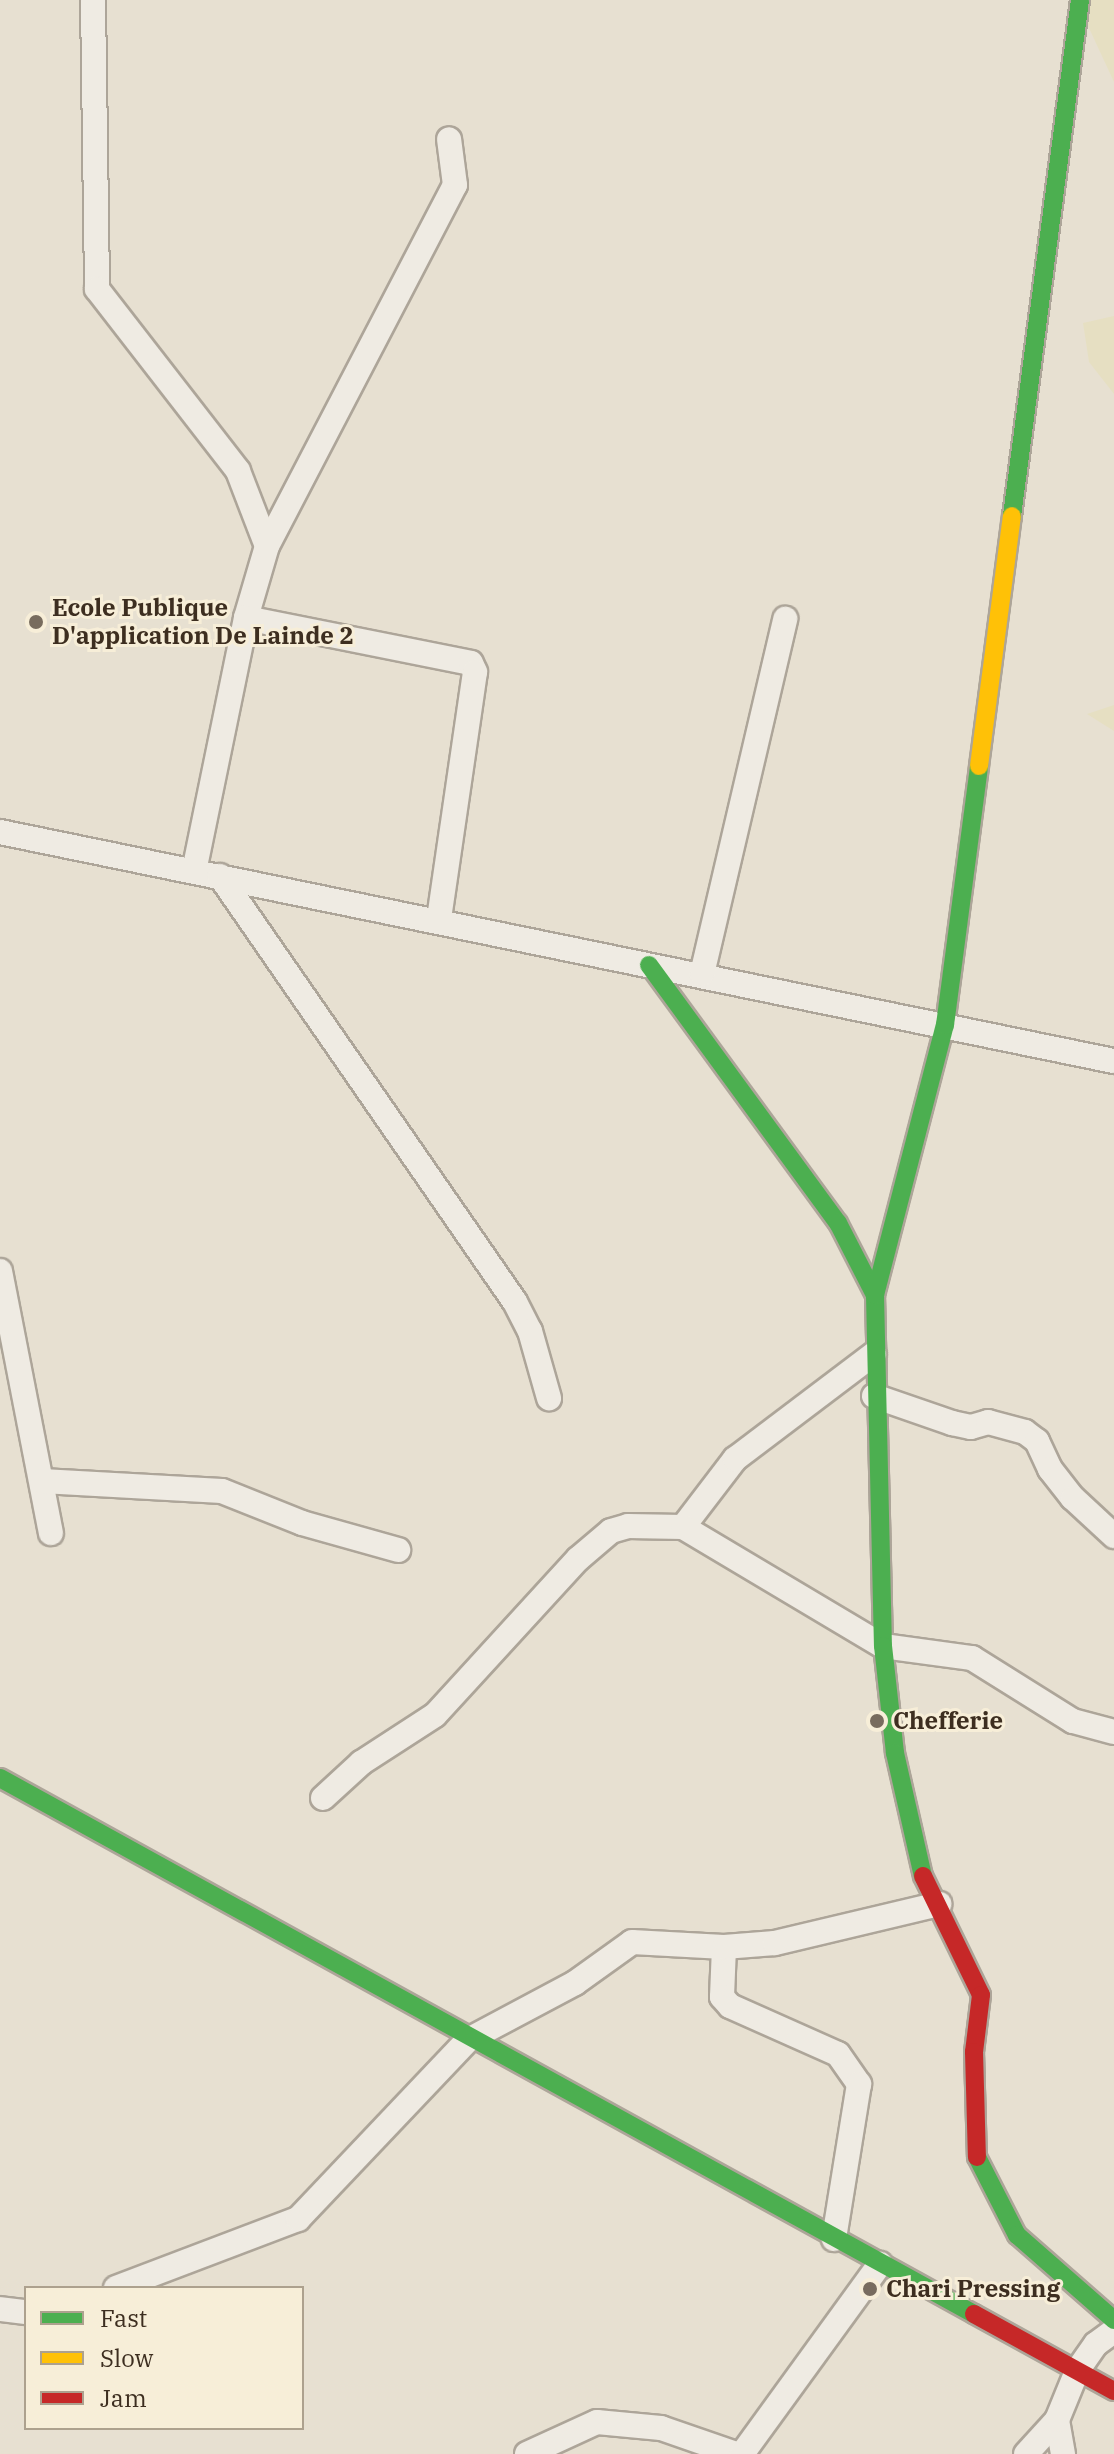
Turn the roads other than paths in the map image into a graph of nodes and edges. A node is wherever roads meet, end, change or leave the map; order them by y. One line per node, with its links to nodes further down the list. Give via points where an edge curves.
1 (93, 0): 4 (street, via 97,289 238,471)
2 (1080, 0): 13 (street)
3 (449, 139): 4 (street, via 455,185)
4 (267, 546): 5 (street)
5 (246, 618): 8 (street); 10 (street, via 471,663 475,672)
6 (785, 619): 12 (street)
7 (0, 832): 8 (street)
8 (194, 871): 9 (street)
9 (220, 876): 10 (street); 19 (street, via 515,1302 530,1331)
10 (439, 920): 11 (street)
11 (649, 965): 12 (street); 16 (street, via 838,1223)
12 (702, 974): 13 (street)
13 (945, 1025): 14 (street); 16 (street)
14 (1114, 1061)
15 (0, 1271): 20 (street)
16 (875, 1295): 17 (street)
17 (874, 1354): 18 (street); 21 (street, via 735,1459)
18 (874, 1396): 23 (street, via 952,1423 971,1427 988,1422 1025,1432 1037,1441 1073,1498); 25 (street)
19 (549, 1398)
20 (42, 1481): 22 (street); 24 (street, via 222,1491 302,1523)
21 (683, 1527): 25 (street); 28 (street, via 628,1526 611,1531 578,1559 435,1715 361,1763)
22 (51, 1533)
23 (1114, 1536)
24 (398, 1550)
25 (883, 1646): 26 (street, via 972,1658 1073,1721); 29 (street, via 909,1838)
26 (1114, 1732)
27 (0, 1778): 31 (street)
28 (323, 1798)
29 (939, 1904): 30 (street, via 775,1943); 37 (street, via 981,1995 974,2052 977,2163 984,2183 1036,2256)
30 (724, 1947): 31 (street, via 632,1942 575,1983); 32 (street, via 722,1997 730,2006 838,2054 859,2084)
31 (468, 2040): 32 (street); 34 (street, via 298,2219)
32 (834, 2239): 33 (street)
33 (880, 2264): 39 (street); 43 (street)
34 (121, 2286)
35 (0, 2309): 36 (street)
36 (24, 2312)
37 (1114, 2320)
38 (1114, 2331): 39 (street, via 1096,2344)
39 (1077, 2371): 40 (street); 41 (street)
40 (1114, 2391)
41 (1057, 2420): 44 (street); 45 (street)
42 (527, 2454): 43 (street, via 597,2422 661,2428)
43 (739, 2454)
44 (1026, 2454)
45 (1063, 2454)

